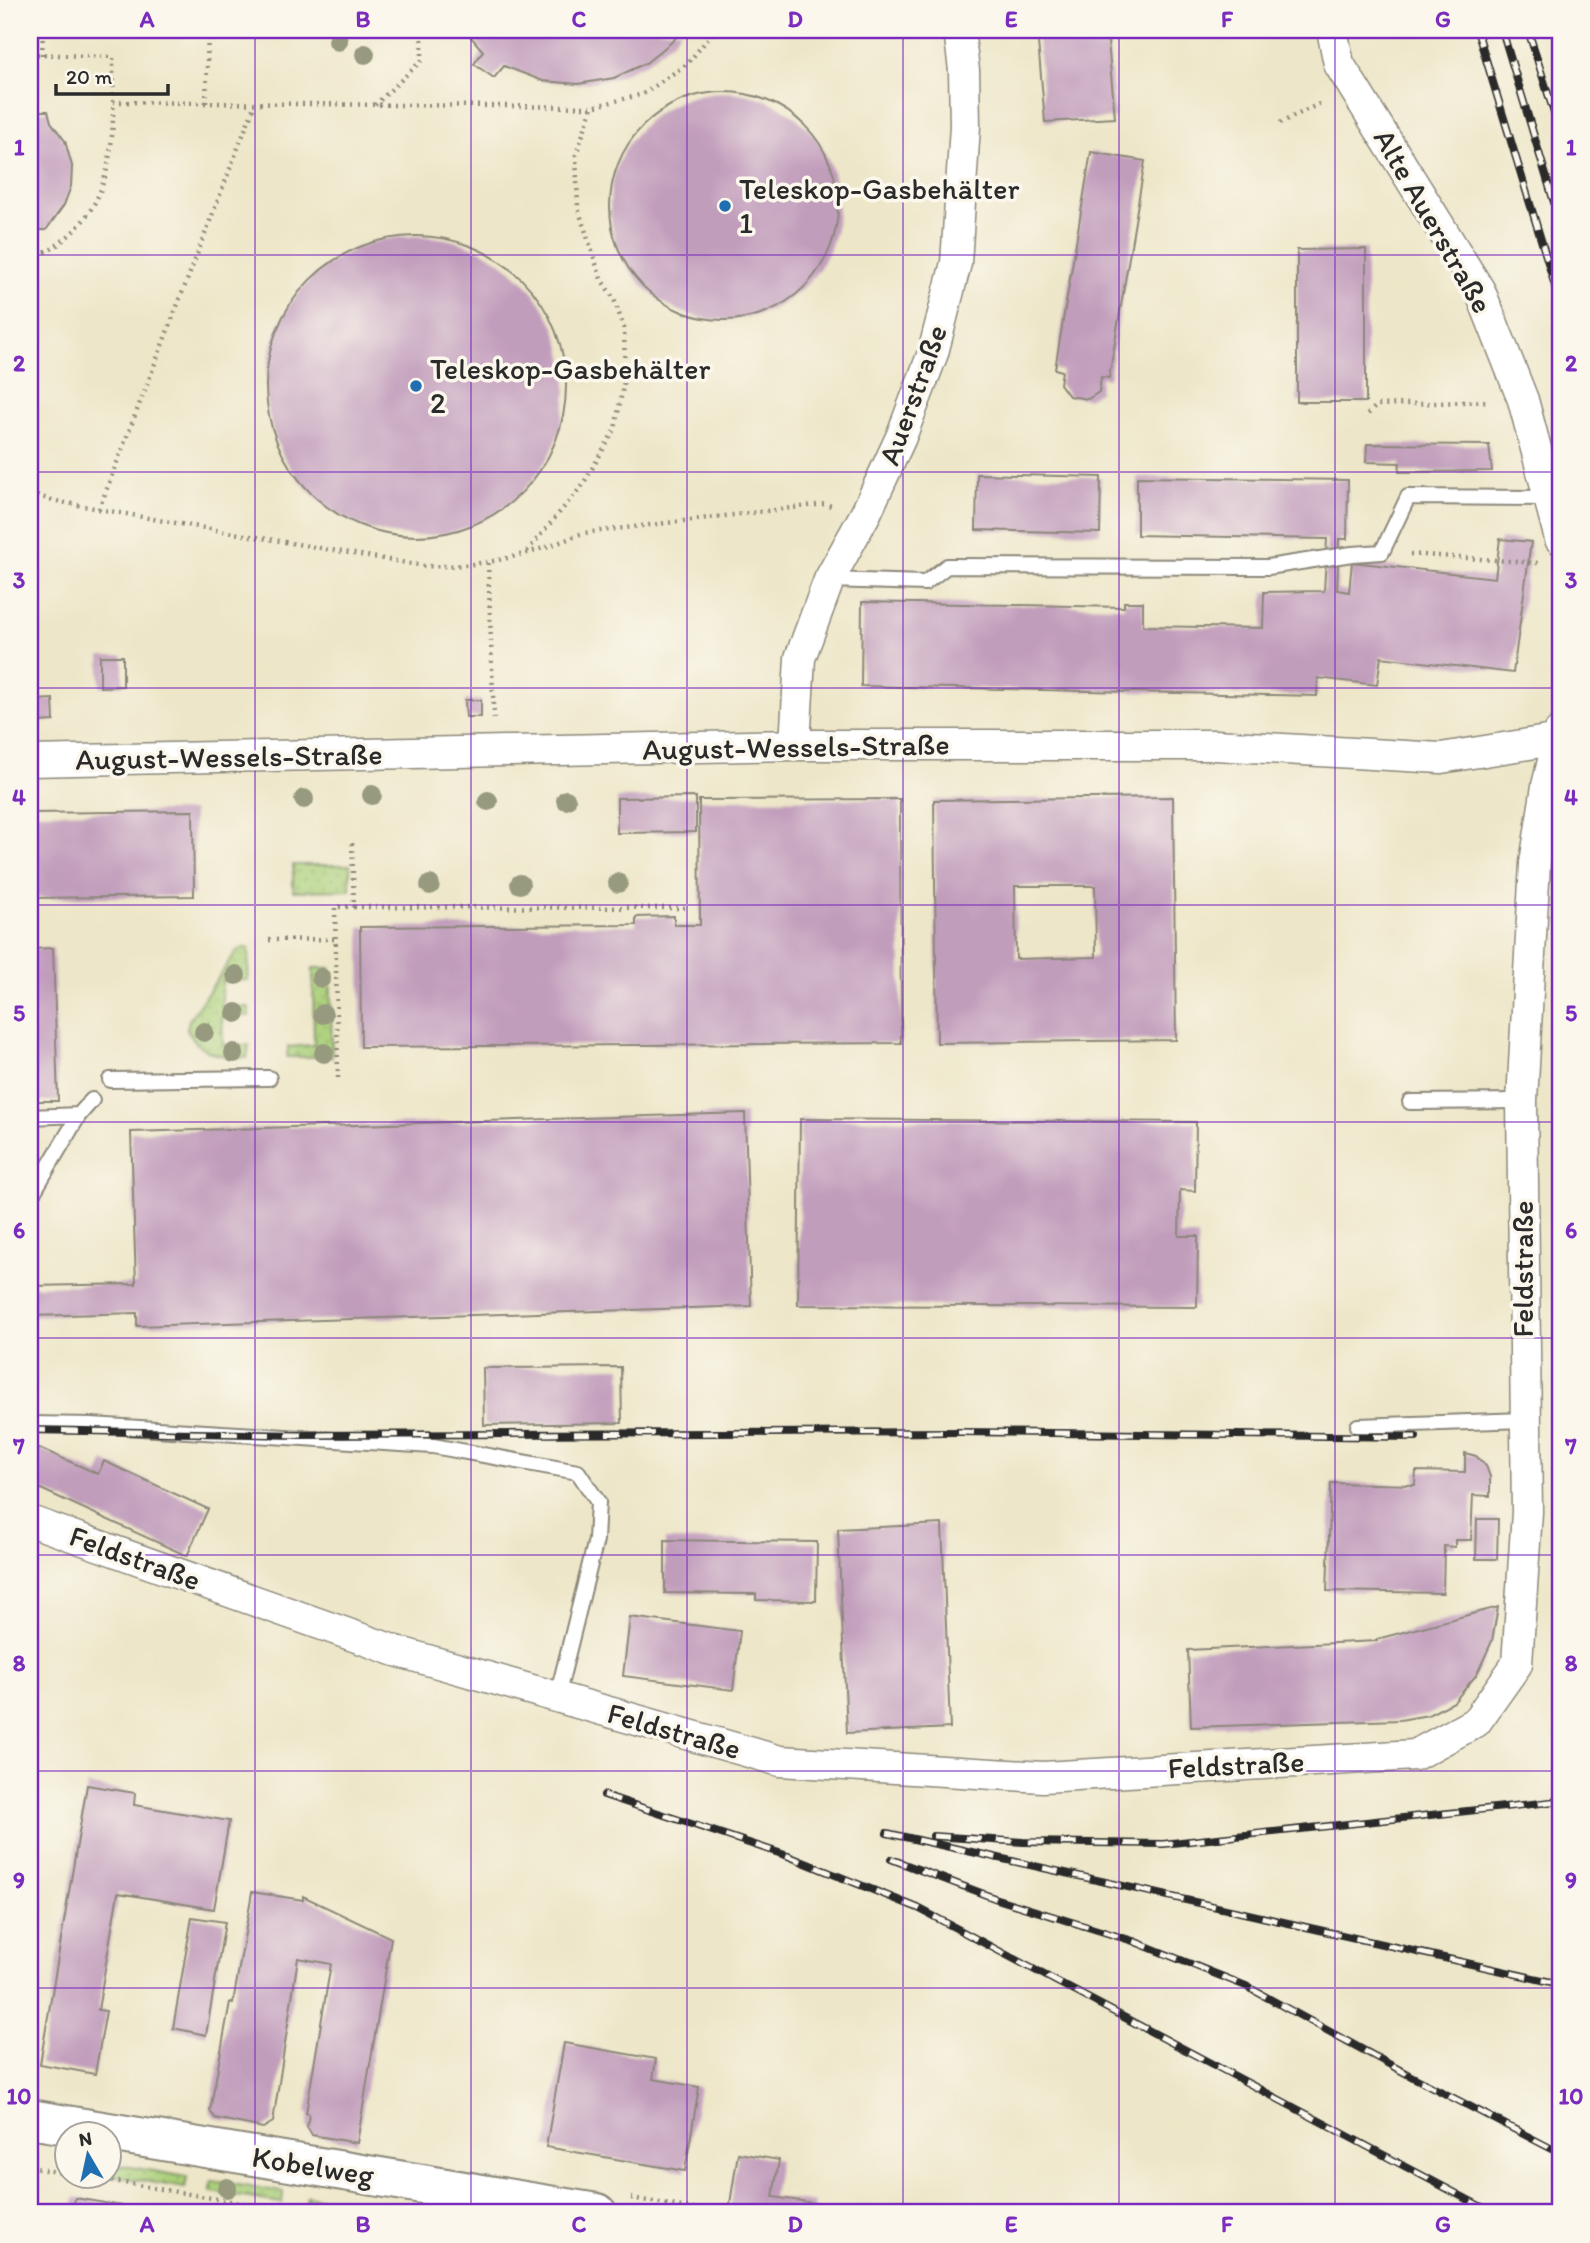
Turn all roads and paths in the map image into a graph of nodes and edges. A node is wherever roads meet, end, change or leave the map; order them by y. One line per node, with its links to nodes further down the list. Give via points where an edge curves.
1 (43, 30): 8 (path)
2 (208, 30): 11 (path)
3 (422, 30): 13 (path, via 422,60)
4 (715, 30): 14 (path, via 687,64 643,94)
5 (959, 30): 22 (street, Auerstraße, via 964,126 956,263 933,353)
6 (1332, 30): 9 (street, Alte Auerstraße, via 1339,64)
7 (30, 54): 8 (path)
8 (42, 55): 10 (path, via 113,57)
9 (1353, 87): 15 (path); 17 (street, Alte Auerstraße, via 1480,291)
10 (113, 102): 11 (path); 16 (path, via 110,159 100,194 77,229 48,253)
11 (206, 103): 12 (path)
12 (255, 104): 13 (path); 21 (path)
13 (375, 105): 14 (path)
14 (592, 107): 24 (path, via 576,155 578,208 601,279 624,328 625,376 615,429 582,486)
15 (1280, 123)
16 (30, 253)
17 (1522, 400): 18 (path, via 1377,405); 20 (street, Alte Auerstraße)
18 (1368, 414)
19 (30, 494): 21 (path)
20 (1550, 498): 23 (street, Alte Auerstraße); 25 (lane, via 1408,497)
21 (99, 509): 27 (path, via 425,566)
22 (866, 513): 24 (path, via 825,505 797,508 583,533); 28 (street, Auerstraße)
23 (1560, 539)
24 (526, 552): 27 (path)
25 (1382, 552): 26 (path); 28 (lane, via 1268,567 947,566 925,583)
26 (1527, 562)
27 (488, 564): 31 (path)
28 (829, 580): 30 (street, Auerstraße, via 800,658)
29 (1559, 737): 30 (street, August-Wessels-Straße, via 1441,758 1215,745); 42 (street, Feldstraße, via 1535,863)
30 (795, 745): 31 (street, August-Wessels-Straße)
31 (496, 752): 32 (street, August-Wessels-Straße)
32 (30, 761)
33 (352, 843): 34 (path)
34 (354, 907): 35 (path); 36 (path, via 335,907)
35 (688, 908)
36 (335, 939): 37 (path); 39 (path)
37 (269, 940)
38 (269, 1078): 40 (lane)
39 (338, 1078)
40 (110, 1080)
41 (92, 1100): 44 (lane)
42 (1522, 1101): 43 (lane); 47 (street, Feldstraße)
43 (1410, 1102)
44 (79, 1115): 45 (lane); 46 (lane)
45 (30, 1117)
46 (30, 1198)
47 (1524, 1420): 49 (lane); 51 (street, Feldstraße, via 1527,1512 1517,1664 1476,1721 1415,1755 1043,1777 780,1761)
48 (30, 1424): 51 (lane, via 433,1446 578,1472 598,1502 596,1540)
49 (1358, 1426)
50 (30, 1521): 51 (street, Feldstraße, via 396,1651)
51 (557, 1697)
52 (30, 2119): 60 (street, Kobelweg)
53 (30, 2167): 54 (path)
54 (52, 2171)
55 (122, 2183): 56 (path)
56 (221, 2200): 57 (path); 58 (path)
57 (284, 2212): 59 (path)
58 (219, 2213)
59 (299, 2213)
60 (597, 2213)

